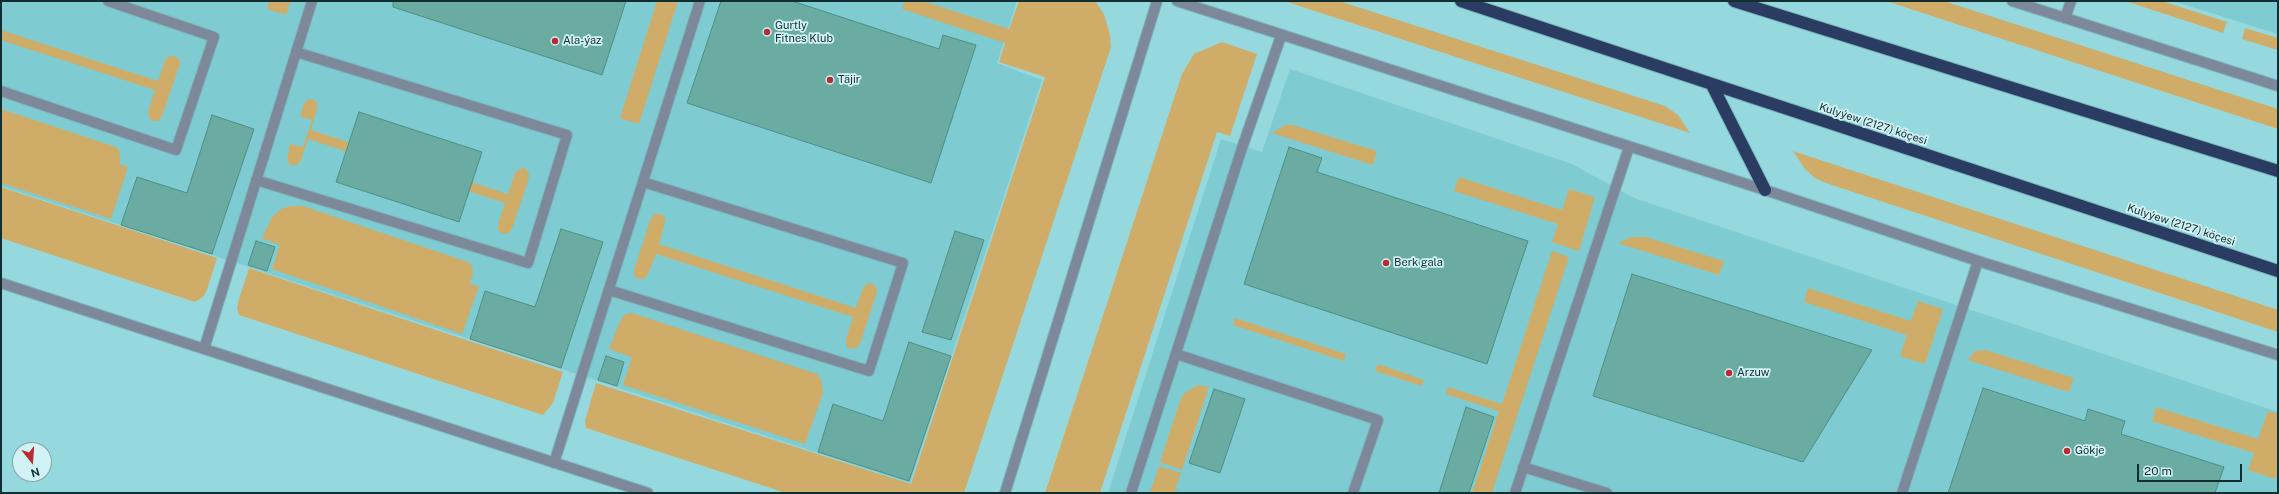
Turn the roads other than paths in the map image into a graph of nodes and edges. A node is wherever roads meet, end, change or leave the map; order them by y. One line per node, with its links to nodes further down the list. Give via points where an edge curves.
1 (108, 1): 15 (street, via 214,37 176,150)
2 (312, 1): 12 (street)
3 (700, 1): 19 (street)
4 (1157, 1): 31 (street)
5 (1177, 1): 11 (street)
6 (1461, 1): 13 (highway, Kulyýew (2127) köçesi)
7 (1735, 1): 17 (highway)
8 (2012, 1): 10 (street)
9 (2071, 1): 10 (street)
10 (2066, 18): 14 (street)
11 (1281, 36): 16 (street); 26 (street)
12 (296, 52): 18 (street); 18 (street, via 567,135 528,263)
13 (1712, 85): 20 (highway); 22 (highway, Kulyýew (2127) köçesi)
14 (2278, 86)
15 (1, 91)
16 (1629, 147): 20 (street); 29 (street)
17 (2278, 171)
18 (256, 180): 25 (street)
19 (643, 182): 24 (street); 24 (street, via 904,263 869,371)
20 (1765, 190): 21 (street)
21 (1978, 261): 27 (street); 36 (street)
22 (2278, 271)
23 (1, 283): 25 (street)
24 (609, 290): 28 (street)
25 (204, 349): 28 (street)
26 (1176, 354): 32 (street); 33 (street, via 1378,420)
27 (2278, 355)
28 (554, 463): 30 (street)
29 (1523, 466): 34 (street); 35 (street)
30 (648, 493)
31 (1005, 493)
32 (1131, 493)
33 (1353, 493)
34 (1515, 493)
35 (1607, 493)
36 (1902, 493)

